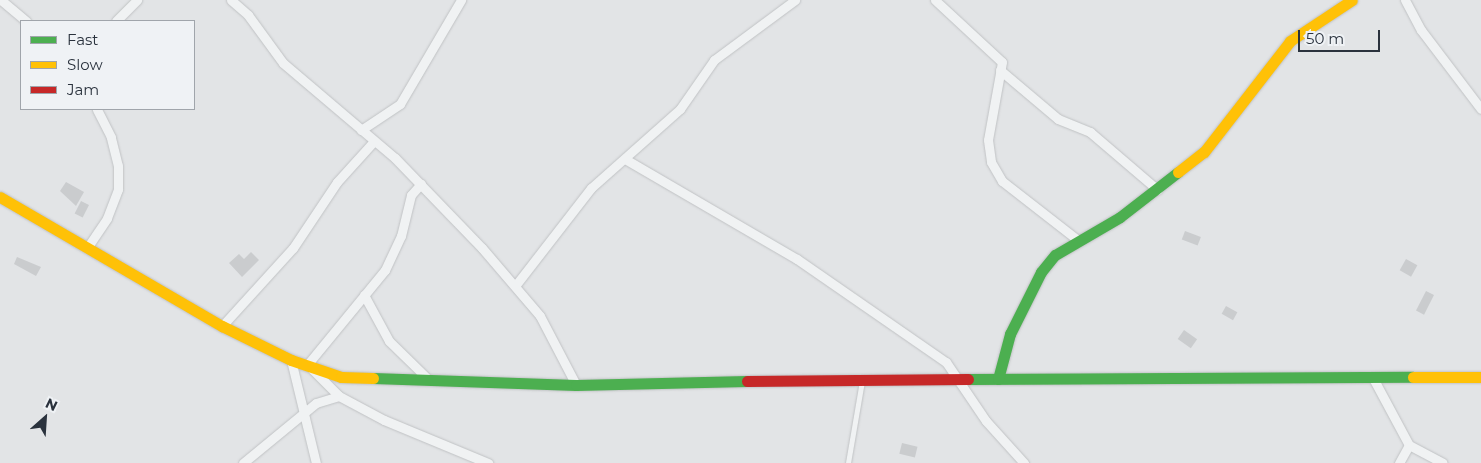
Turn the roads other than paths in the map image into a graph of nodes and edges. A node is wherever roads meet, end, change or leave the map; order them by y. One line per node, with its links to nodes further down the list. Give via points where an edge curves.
1 (1, 0): 9 (street)
2 (137, 0): 10 (street)
3 (231, 0): 14 (street, via 283,63)
4 (461, 0): 14 (street, via 400,104)
5 (795, 0): 16 (street, via 722,53 680,109)
6 (935, 0): 11 (street, via 1000,57)
7 (1352, 0): 18 (street, via 1308,24 1244,95 1204,152)
8 (1405, 0): 13 (street, via 1421,30)
9 (25, 20)
10 (117, 20)
11 (1000, 70): 18 (street, via 1058,119 1090,132); 20 (street, via 990,116 991,162 1002,181 1021,200)
12 (98, 110): 21 (street, via 111,137 118,166 118,189 107,218)
13 (1481, 110)
14 (360, 130): 15 (street)
15 (374, 141): 17 (street); 24 (street, via 337,182 293,248)
16 (625, 159): 22 (street, via 591,188); 31 (street, via 797,259 946,362)
17 (421, 184): 22 (street); 23 (street, via 411,195 400,236 385,270)
18 (1158, 190): 20 (street)
19 (0, 197): 21 (street)
20 (1079, 241): 30 (street, via 1055,255 1041,272 1010,334)
21 (87, 248): 24 (street)
22 (515, 286): 33 (street, via 555,341)
23 (364, 295): 26 (street); 32 (street, via 389,341)
24 (222, 326): 25 (street)
25 (291, 360): 26 (street); 35 (street)
26 (309, 366): 32 (street, via 341,377); 34 (street)
27 (1481, 377): 28 (street)
28 (1373, 378): 30 (street); 36 (street)
29 (863, 379): 31 (street); 33 (street); 40 (lane)
30 (998, 379): 31 (street)
31 (962, 380): 41 (street, via 986,421)
32 (429, 381): 33 (street)
33 (576, 386)
34 (339, 396): 35 (street); 39 (street, via 408,433)
35 (306, 410): 37 (street); 38 (street)
36 (1409, 445): 42 (street); 43 (street)
37 (243, 463)
38 (316, 463)
39 (488, 463)
40 (848, 463)
41 (1024, 463)
42 (1399, 463)
43 (1442, 463)

